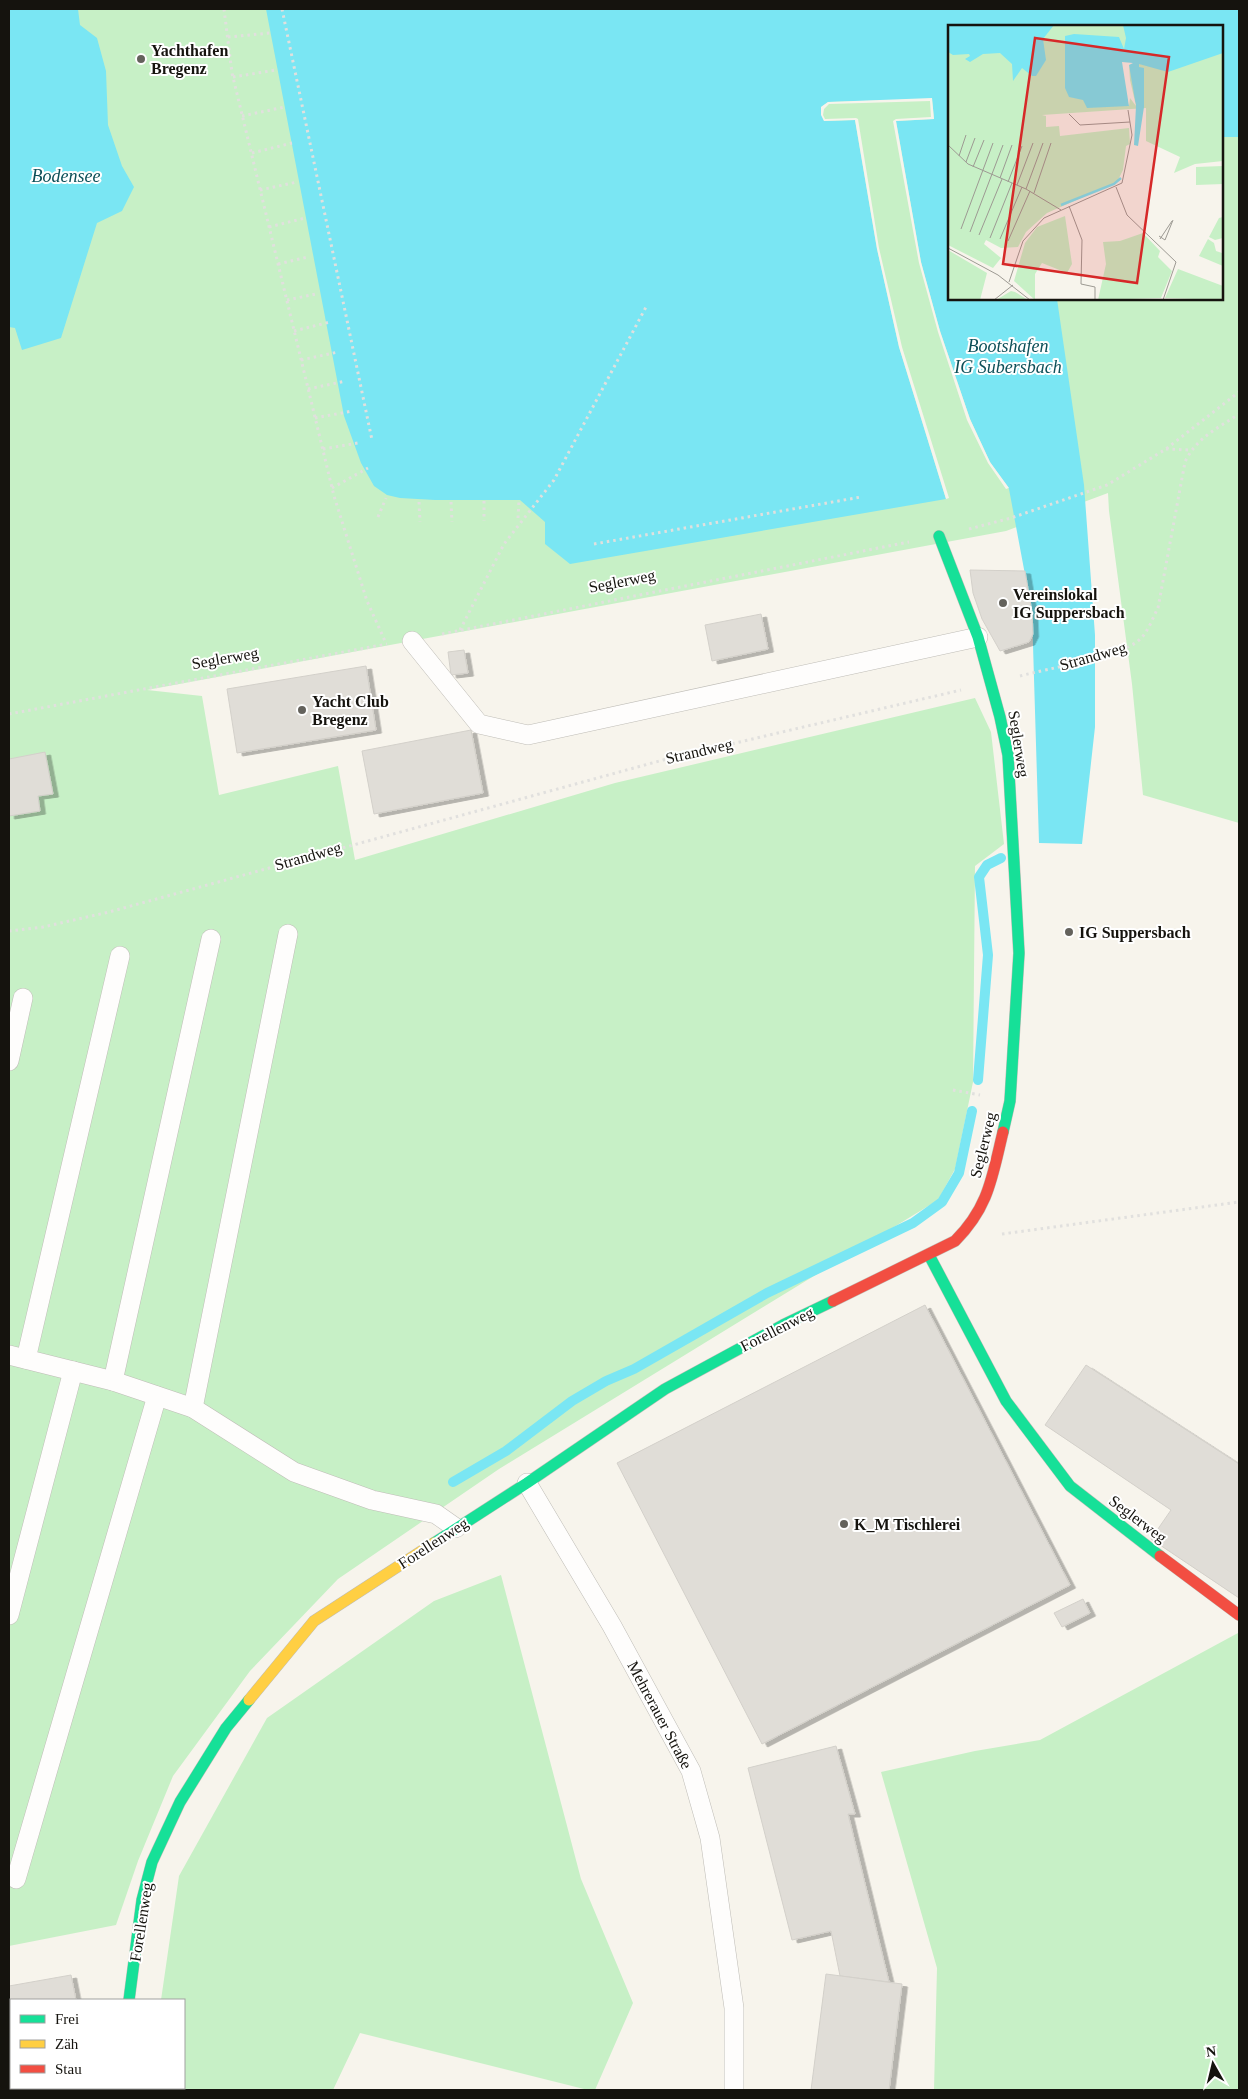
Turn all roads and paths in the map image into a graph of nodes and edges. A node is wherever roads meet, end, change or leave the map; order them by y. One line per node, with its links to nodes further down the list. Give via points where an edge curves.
1 (224, 9): 4 (path)
2 (282, 9): 30 (path)
3 (270, 33): 4 (path)
4 (228, 37): 6 (path)
5 (276, 70): 6 (path)
6 (233, 78): 8 (path)
7 (285, 107): 8 (path)
8 (242, 116): 10 (path)
9 (292, 143): 10 (path)
10 (252, 153): 12 (path)
11 (297, 182): 12 (path)
12 (260, 190): 14 (path)
13 (305, 218): 14 (path)
14 (269, 227): 16 (path)
15 (308, 257): 16 (path)
16 (278, 264): 18 (path)
17 (316, 294): 18 (path)
18 (287, 300): 21 (path)
19 (646, 307): 50 (path, via 554,480 504,544)
20 (330, 322): 21 (path)
21 (294, 331): 23 (path)
22 (338, 352): 23 (path)
23 (301, 360): 25 (path)
24 (346, 381): 25 (path)
25 (308, 389): 29 (path)
26 (1239, 392): 33 (path)
27 (352, 411): 29 (path)
28 (1239, 414): 34 (path)
29 (315, 418): 32 (path)
30 (372, 440)
31 (358, 443): 32 (path)
32 (323, 449): 36 (path)
33 (1166, 449): 34 (path); 48 (path, via 1091,492 1011,518)
34 (1190, 450): 54 (path, Strandweg, via 1185,462 1158,608 1139,640 1119,651)
35 (368, 468): 36 (path)
36 (332, 488): 53 (path, via 367,601)
37 (861, 497): 49 (path)
38 (386, 498): 43 (path)
39 (484, 501): 45 (path)
40 (519, 501): 44 (path)
41 (419, 502): 46 (path)
42 (451, 502): 47 (path)
43 (378, 517)
44 (518, 518)
45 (484, 521)
46 (420, 522)
47 (452, 522)
48 (939, 536): 50 (path, Seglerweg); 51 (street, Seglerweg)
49 (594, 544)
50 (460, 630): 52 (path, Seglerweg)
51 (978, 637): 52 (lane, via 528,735 479,724); 54 (street, Seglerweg)
52 (412, 641): 53 (path, Seglerweg)
53 (386, 644): 55 (path, Seglerweg)
54 (991, 684): 56 (path, Strandweg, via 663,760 108,912); 63 (street, Seglerweg, via 1008,755 1019,953 1010,1101 988,1194)
55 (9, 714)
56 (9, 931)
57 (288, 934): 69 (lane)
58 (211, 939): 67 (lane)
59 (120, 956): 65 (lane)
60 (23, 998): 61 (lane)
61 (9, 1061)
62 (1239, 1202): 63 (path, via 998,1234)
63 (968, 1228): 64 (street, Seglerweg, via 955,1241)
64 (929, 1255): 70 (street, Forellenweg, via 783,1324 664,1390); 72 (street, Seglerweg, via 1006,1400 1070,1486)
65 (17, 1357): 66 (lane)
66 (73, 1371): 67 (lane); 73 (lane)
67 (112, 1381): 68 (lane)
68 (157, 1396): 69 (lane); 74 (lane)
69 (193, 1408): 71 (lane, via 294,1472 372,1500 436,1514)
70 (526, 1483): 71 (street, Forellenweg); 76 (lane, Mehrerauer Straße, via 612,1626 691,1771 710,1838 733,1999)
71 (456, 1528): 75 (street, Forellenweg, via 314,1622 226,1728 180,1802 152,1862 142,1900)
72 (1239, 1614)
73 (9, 1615)
74 (16, 1879)
75 (129, 1999)
76 (734, 2090)

